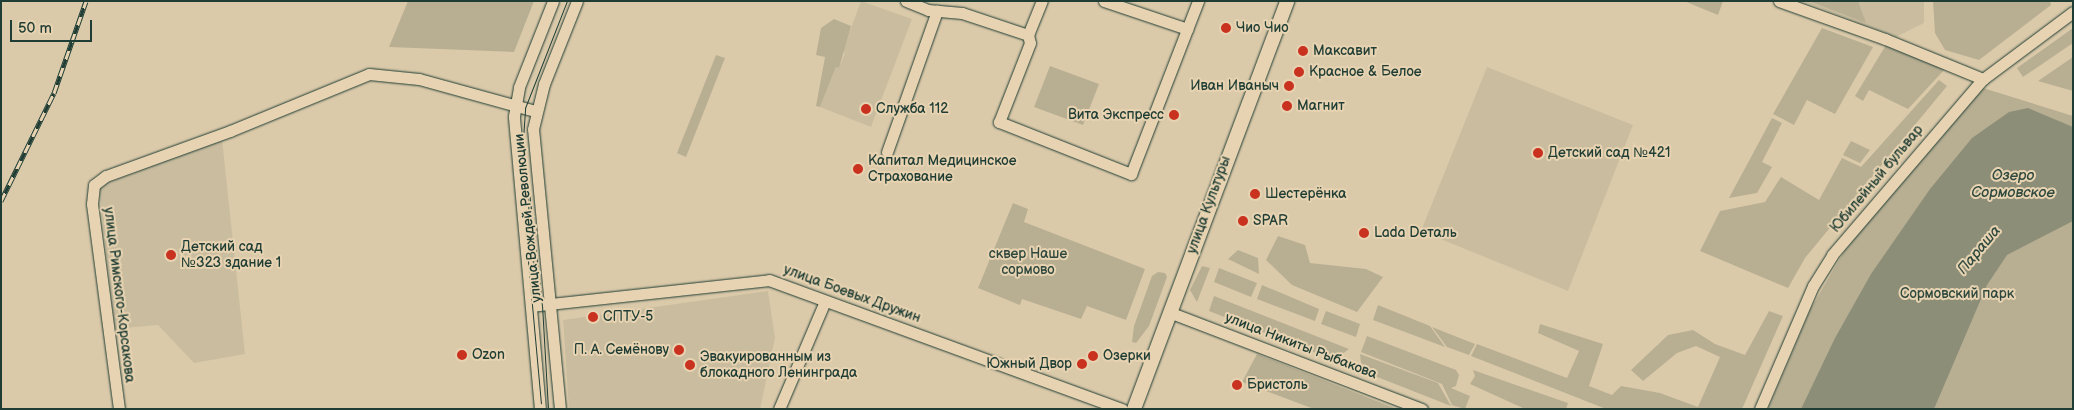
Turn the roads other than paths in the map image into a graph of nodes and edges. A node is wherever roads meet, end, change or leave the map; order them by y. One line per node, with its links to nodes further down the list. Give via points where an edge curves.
1 (553, 1): 14 (street, улица Вождей Революции, via 519,87)
2 (577, 1): 15 (street, улица Вождей Революции)
3 (906, 1): 9 (street)
4 (1042, 1): 12 (street)
5 (1104, 1): 11 (street)
6 (1198, 1): 11 (street)
7 (1287, 1): 20 (main road, улица Культуры)
8 (1779, 1): 13 (street, via 1885,39)
9 (933, 10): 12 (street, via 962,13); 16 (street)
10 (2073, 12): 13 (street, Юбилейный бульвар)
11 (1187, 29): 12 (street, via 1131,174 999,122 1030,43)
12 (1028, 35)
13 (1983, 80): 28 (street, Юбилейный бульвар, via 1832,255 1813,286)
14 (516, 104): 15 (street); 19 (street, улица Вождей Революции, via 516,160); 21 (street, улица Римского-Корсакова, via 419,79 369,74 230,131 106,176 94,185 92,204)
15 (535, 111): 18 (street, улица Вождей Революции, via 534,152)
16 (888, 152)
17 (825, 301): 18 (street, улица Боевых Дружин, via 769,280); 24 (street); 25 (street, улица Боевых Дружин)
18 (552, 304): 19 (street, улица Боевых Дружин); 23 (street, улица Вождей Революции)
19 (531, 306): 22 (street, улица Вождей Революции)
20 (1169, 312): 26 (main road, улица Культуры); 27 (street, улица Никиты Рыбакова)
21 (119, 409)
22 (540, 409)
23 (560, 409)
24 (779, 409)
25 (1122, 409)
26 (1134, 409)
27 (1422, 409)
28 (1760, 409)

